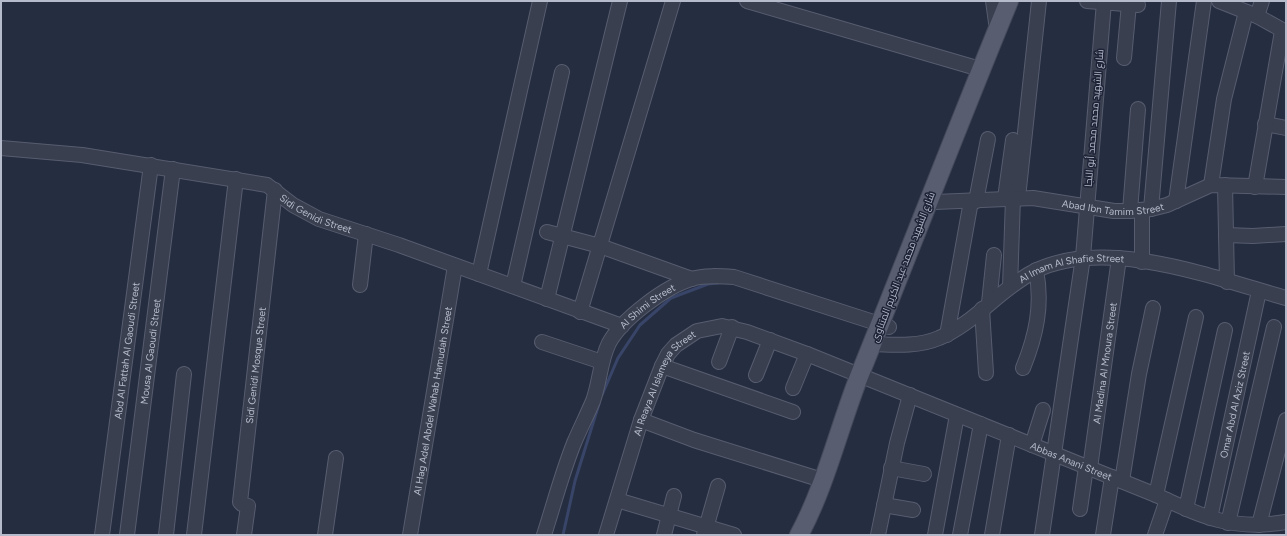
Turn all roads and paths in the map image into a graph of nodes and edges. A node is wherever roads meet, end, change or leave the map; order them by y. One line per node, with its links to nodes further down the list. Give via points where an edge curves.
1 (540, 1): 52 (street)
2 (620, 1): 44 (street)
3 (673, 1): 45 (street)
4 (746, 1): 18 (street)
5 (993, 1): 15 (street)
6 (1009, 1): 15 (main road, شارع الشهيد محمد عبد الكريم المتناوى)
7 (1019, 1): 27 (main road, شارع الشهيد محمد عبد الكريم المتناوى)
8 (1039, 1): 34 (street)
9 (1169, 1): 39 (street)
10 (1204, 1): 36 (street)
11 (1262, 1): 14 (street)
12 (1098, 2): 17 (street, via 1134,5); 38 (street, شارع الشهيد محمد محمد أبو النجا)
13 (1222, 2): 14 (street)
14 (1252, 14): 16 (street); 30 (street, via 1224,98)
15 (997, 30): 18 (main road, شارع الشهيد محمد عبد الكريم المتناوى)
16 (1284, 31): 21 (street)
17 (1124, 58)
18 (980, 69): 27 (main road, شارع الشهيد محمد عبد الكريم المتناوى)
19 (562, 72): 56 (street)
20 (1138, 109): 39 (street)
21 (1265, 124): 22 (street); 31 (street)
22 (1286, 128)
23 (988, 139): 35 (street)
24 (1013, 140): 34 (street)
25 (1, 148): 26 (street, Sidi Genidi Street, via 82,155)
26 (151, 165): 28 (street, Sidi Genidi Street); 115 (street, Abd Al Fattah Al Gaoudi Street)
27 (947, 165): 37 (main road, شارع الشهيد محمد عبد الكريم المتناوى); 66 (main road, شارع الشهيد محمد عبد الكريم المتناوى)
28 (173, 168): 29 (street, Sidi Genidi Street); 116 (street, Mousa Al Gaoudi Street)
29 (236, 179): 33 (street, Sidi Genidi Street, via 267,185); 118 (street)
30 (1218, 185): 31 (street); 36 (street, Abad Ibn Tamim Street); 43 (street)
31 (1255, 187): 32 (street)
32 (1286, 187)
33 (275, 190): 41 (street, Sidi Genidi Street, via 293,205 318,219); 119 (street, Sidi Genidi Mosque Street, via 240,502 248,506)
34 (1012, 198): 35 (street, Abad Ibn Tamim Street); 38 (street, Abad Ibn Tamim Street); 57 (street)
35 (973, 201): 37 (street, Abad Ibn Tamim Street); 70 (street)
36 (1176, 201): 39 (street, Abad Ibn Tamim Street)
37 (935, 202): 66 (main road, شارع الشهيد محمد عبد الكريم المتناوى)
38 (1086, 207): 39 (street, Abad Ibn Tamim Street); 47 (street, شارع الشهيد محمد محمد أبو النجا)
39 (1141, 210): 49 (street)
40 (547, 232): 44 (street)
41 (366, 234): 50 (street, Sidi Genidi Street); 55 (street)
42 (1286, 234): 43 (street)
43 (1226, 235): 54 (street)
44 (563, 236): 45 (street); 60 (street)
45 (600, 246): 53 (street); 63 (street)
46 (994, 255): 61 (street)
47 (1083, 257): 48 (street, Al Imam Al Shafie Street); 51 (street, Al Imam Al Shafie Street); 93 (street, شارع الشهيد محمد محمد أبو النجا)
48 (1119, 258): 49 (street, Al Imam Al Shafie Street); 95 (street, Al Madina Al Mnoura Street)
49 (1142, 262): 54 (street, Al Imam Al Shafie Street)
50 (454, 266): 52 (street, Sidi Genidi Street); 121 (street, Al Hag Adel Abdel Wahab Hamudah Street)
51 (1036, 270): 57 (street, Al Imam Al Shafie Street); 78 (street, via 1040,307 1033,340)
52 (479, 274): 56 (street, Sidi Genidi Street)
53 (692, 278): 65 (street, Al Shimi Street, via 669,289); 66 (street, Al Shimi Street, via 722,276 745,280)
54 (1227, 282): 58 (street, Al Imam Al Shafie Street)
55 (360, 285)
56 (513, 286): 60 (street, Sidi Genidi Street)
57 (1010, 287): 61 (street, Al Imam Al Shafie Street)
58 (1259, 291): 59 (street, Al Imam Al Shafie Street); 109 (street, Omar Abd Al Aziz Street)
59 (1286, 298)
60 (547, 299): 63 (street, Sidi Genidi Street)
61 (986, 306): 70 (street, Al Imam Al Shafie Street); 79 (street)
62 (1153, 308): 98 (street)
63 (580, 312): 65 (street, Sidi Genidi Street)
64 (1196, 317): 102 (street)
65 (622, 326): 75 (street, Al Shimi Street, via 609,343)
66 (884, 326): 73 (main road, شارع الشهيد محمد عبد الكريم المتناوى)
67 (732, 327): 71 (street, Al Reaya Al Islameya Street); 76 (street); 77 (street, Al Reaya Al Islameya Street, via 710,327 686,337 672,350)
68 (1274, 327): 111 (street)
69 (1225, 330): 105 (street)
70 (946, 335): 73 (street, Al Imam Al Shafie Street, via 923,343)
71 (770, 340): 74 (street, Al Reaya Al Islameya Street); 81 (street)
72 (542, 342): 75 (street)
73 (878, 344): 82 (main road, شارع الشهيد محمد عبد الكريم المتناوى)
74 (807, 354): 82 (street, Al Reaya Al Islameya Street); 83 (street)
75 (602, 362): 122 (street, Al Shimi Street, via 597,388 569,456)
76 (719, 362)
77 (662, 366): 86 (street); 88 (street, Al Reaya Al Islameya Street)
78 (1022, 368)
79 (986, 373)
80 (184, 374): 117 (street)
81 (756, 375)
82 (865, 377): 84 (street, Abbas Anani Street); 99 (main road, شارع الشهيد محمد عبد الكريم المتناوى); 114 (main road, شارع الشهيد محمد عبد الكريم المتناوى, via 821,518)
83 (792, 388)
84 (910, 395): 87 (street, Abbas Anani Street); 96 (street)
85 (1043, 410): 92 (street)
86 (793, 412)
87 (957, 415): 90 (street, Abbas Anani Street); 127 (street)
88 (641, 420): 99 (street, via 694,440); 103 (street, Al Reaya Al Islameya Street)
89 (1286, 420): 112 (street)
90 (981, 424): 91 (street, Abbas Anani Street); 128 (street)
91 (1008, 435): 92 (street, Abbas Anani Street); 129 (street)
92 (1032, 445): 93 (street, Abbas Anani Street)
93 (1054, 454): 95 (street, Abbas Anani Street); 130 (street, شارع الشهيد محمد محمد أبو النجا)
94 (336, 458): 120 (street)
95 (1088, 467): 98 (street, Abbas Anani Street); 107 (street, Al Madina Al Mnoura Street)
96 (892, 468): 97 (street); 104 (street)
97 (924, 474)
98 (1117, 479): 102 (street, Abbas Anani Street); 131 (street)
99 (822, 480): 114 (main road, شارع الشهيد محمد عبد الكريم المتناوى)
100 (718, 486): 113 (street)
101 (674, 496): 108 (street)
102 (1162, 498): 105 (street, Abbas Anani Street); 132 (street)
103 (616, 500): 108 (street); 123 (street, Al Reaya Al Islameya Street)
104 (884, 505): 106 (street); 126 (street)
105 (1186, 509): 109 (street, Abbas Anani Street)
106 (913, 510)
107 (1080, 510)
108 (669, 516): 113 (street); 124 (street)
109 (1210, 518): 111 (street, Abbas Anani Street)
110 (1284, 526): 112 (street, Abbas Anani Street)
111 (1233, 527): 112 (street, Abbas Anani Street)
112 (1262, 528)
113 (705, 531): 125 (street)
114 (805, 534)
115 (102, 535)
116 (127, 535)
117 (166, 535)
118 (194, 535)
119 (244, 535)
120 (325, 535)
121 (410, 535)
122 (544, 535)
123 (606, 535)
124 (664, 535)
125 (734, 535)
126 (878, 535)
127 (935, 535)
128 (960, 535)
129 (992, 535)
130 (1042, 535)
131 (1103, 535)
132 (1155, 535)

